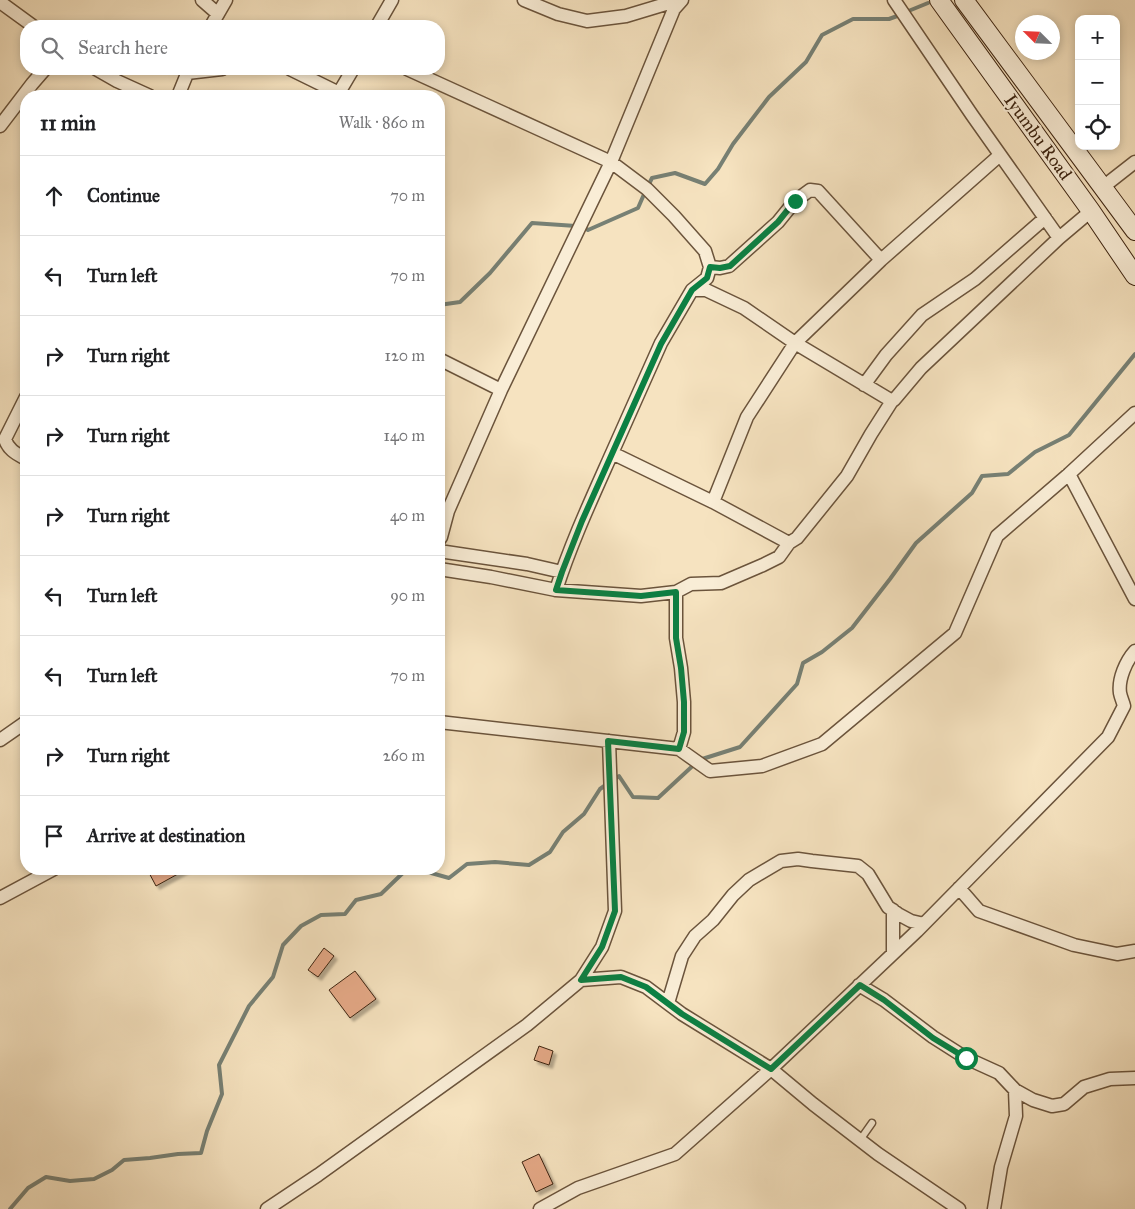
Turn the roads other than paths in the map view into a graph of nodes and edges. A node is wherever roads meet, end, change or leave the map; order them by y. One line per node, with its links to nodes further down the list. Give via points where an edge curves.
1 (202, 0): 10 (street)
2 (226, 0): 10 (street)
3 (392, 0): 13 (street)
4 (524, 0): 5 (street, via 558,14 588,21 626,16)
5 (680, 0): 28 (street)
6 (894, 0): 27 (street)
7 (939, 0): 31 (main road, Iyumbu Road)
8 (964, 0): 30 (main road, Iyumbu Road)
9 (0, 2): 11 (street)
10 (218, 14): 12 (street)
11 (25, 20)
12 (214, 20)
13 (380, 20)
14 (40, 75): 20 (street)
15 (106, 75): 21 (street)
16 (186, 75): 22 (street)
17 (301, 75): 23 (street)
18 (349, 75): 24 (street)
19 (420, 75): 28 (street)
20 (27, 90)
21 (136, 90)
22 (180, 90)
23 (329, 90)
24 (341, 90)
25 (20, 100): 26 (street)
26 (0, 126)
27 (1000, 155): 32 (street); 35 (street)
28 (611, 162): 36 (street, via 647,189 680,223 705,250); 42 (street)
29 (1135, 162): 30 (street)
30 (1103, 187): 33 (main road, Iyumbu Road)
31 (1091, 211): 34 (street); 37 (main road, Iyumbu Road)
32 (1045, 218): 34 (street); 41 (street, via 975,279 922,315)
33 (1135, 231)
34 (1059, 238): 43 (street, via 921,368)
35 (881, 260): 36 (street, via 818,191 810,190 730,266); 39 (street)
36 (710, 267): 38 (street, via 707,278)
37 (1135, 276)
38 (692, 290): 39 (street, via 706,290 744,308); 46 (street, via 661,344)
39 (794, 343): 41 (street); 49 (street, via 747,417)
40 (445, 362): 42 (street)
41 (864, 385): 43 (street)
42 (501, 390): 50 (street)
43 (892, 401): 51 (street, via 847,476 797,538)
44 (20, 409): 47 (street, via 5,439 10,449)
45 (1135, 413): 48 (street)
46 (612, 453): 49 (street); 54 (street)
47 (20, 455)
48 (1069, 474): 57 (street); 63 (street, via 997,536 955,633 822,744 762,766 710,771)
49 (713, 502): 51 (street)
50 (445, 522)
51 (789, 543): 56 (street, via 779,557 764,565 720,583 691,584)
52 (445, 551): 54 (street)
53 (445, 570): 55 (street)
54 (562, 572): 55 (street)
55 (556, 590): 56 (street, via 641,596)
56 (676, 592): 63 (street, via 676,638 684,702 684,732)
57 (1135, 599)
58 (1135, 651): 65 (street, via 1122,673 1120,691 1124,706 1108,737)
59 (445, 723): 62 (street)
60 (20, 726): 61 (street)
61 (0, 740)
62 (608, 741): 63 (street); 71 (street, via 615,911 602,947)
63 (679, 749)
64 (43, 875): 66 (street)
65 (959, 888): 68 (street); 69 (street, via 979,911 1074,946 1117,954)
66 (0, 898)
67 (893, 910): 68 (street, via 911,921); 70 (street); 73 (street, via 868,874 858,866 798,859 781,861 749,880 714,920 695,936 682,956)
68 (924, 924): 70 (street)
69 (1135, 951)
70 (893, 954): 72 (street)
71 (581, 980): 73 (street, via 621,977 646,987); 81 (street, via 527,1025)
72 (860, 985): 74 (street); 76 (street, via 933,1038 999,1073)
73 (668, 1003): 74 (street)
74 (771, 1069): 80 (street); 82 (street, via 675,1154 578,1188)
75 (1135, 1078): 77 (street, via 1110,1079 1084,1088 1064,1104 1052,1106)
76 (1015, 1090): 77 (street); 78 (street)
77 (1033, 1100): 78 (street, via 1023,1105)
78 (1016, 1116): 84 (street)
79 (872, 1123): 80 (lane)
80 (860, 1140): 83 (street)
81 (267, 1209)
82 (540, 1209)
83 (959, 1209)
84 (994, 1209)

